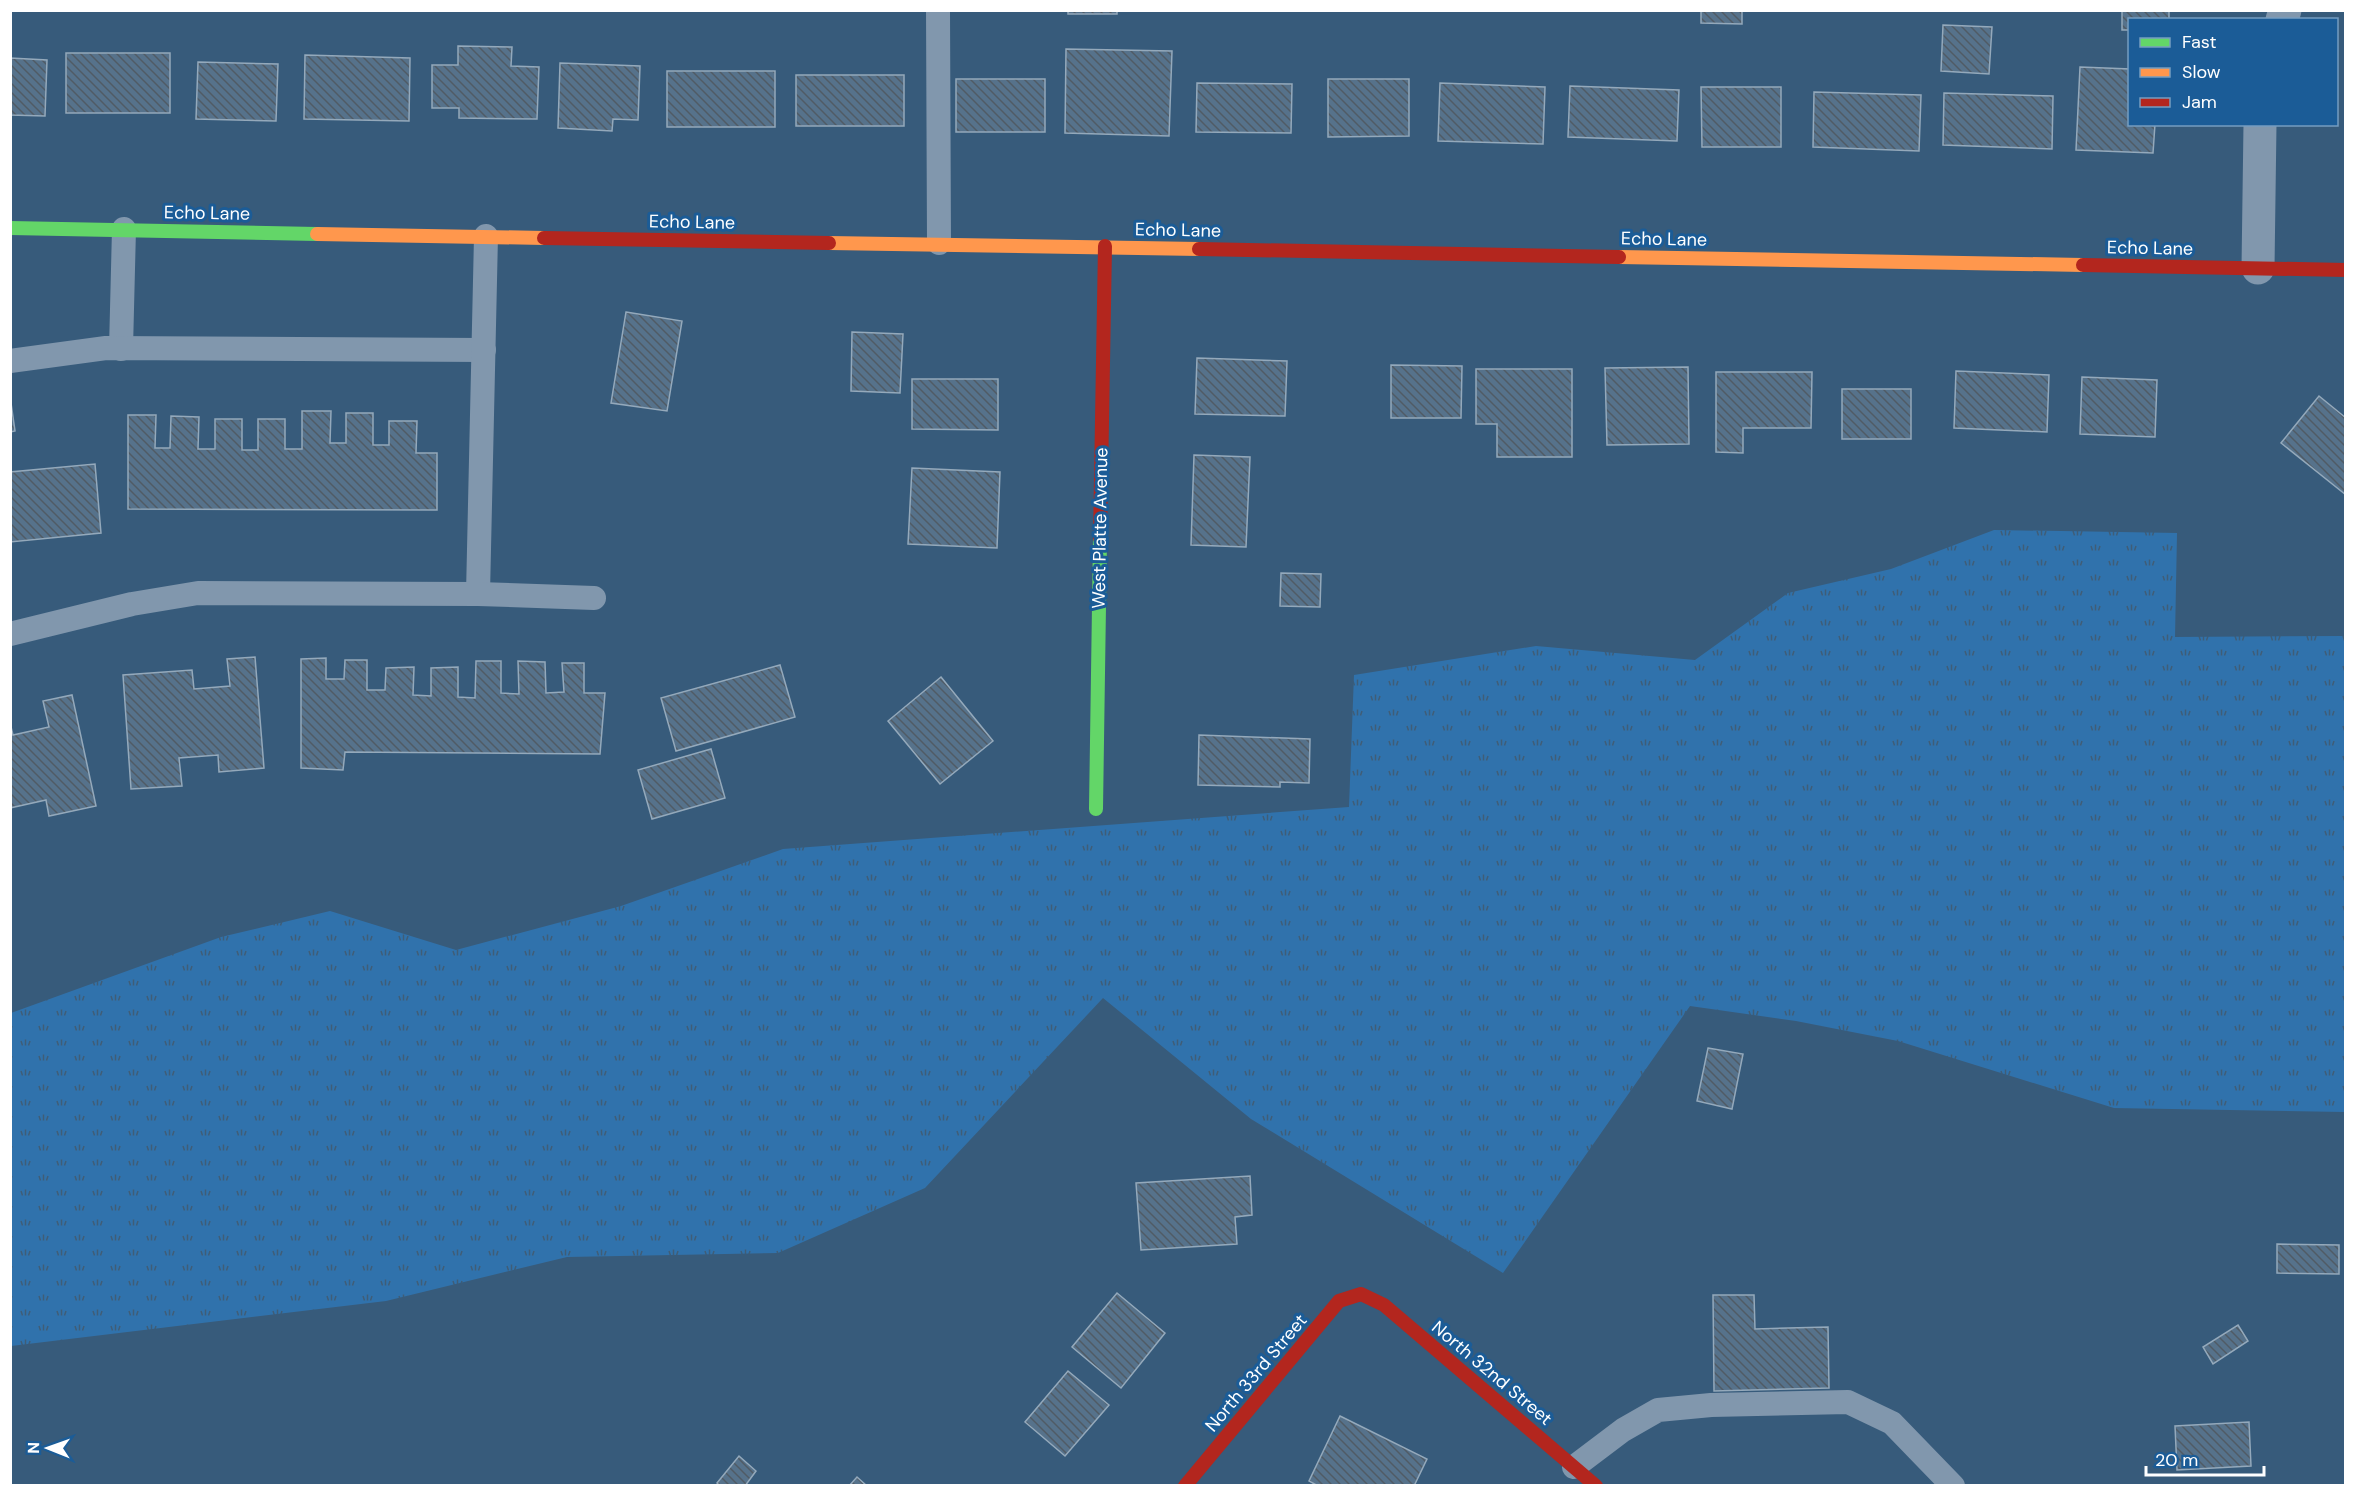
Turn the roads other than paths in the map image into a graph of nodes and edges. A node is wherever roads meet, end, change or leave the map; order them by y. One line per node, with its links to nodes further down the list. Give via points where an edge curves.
1 (938, 10): 6 (lane)
2 (2260, 126): 8 (street)
3 (10, 228): 4 (street, Echo Lane)
4 (124, 229): 5 (street, Echo Lane); 10 (lane)
5 (486, 236): 6 (street, Echo Lane); 11 (lane)
6 (939, 243): 7 (street, Echo Lane)
7 (1105, 246): 8 (street, Echo Lane); 16 (street, West Platte Avenue)
8 (2258, 268): 9 (street, Echo Lane)
9 (2346, 270)
10 (121, 348): 11 (lane); 12 (lane)
11 (484, 350): 13 (lane)
12 (10, 361)
13 (478, 594): 14 (lane); 15 (lane, via 198,593 132,604)
14 (594, 598)
15 (10, 634)
16 (1096, 809)
17 (1361, 1294): 18 (street, North 32nd Street, via 1384,1305); 19 (street, North 33rd Street, via 1339,1301)
18 (1574, 1467): 20 (street, North 32nd Street); 21 (lane, via 1623,1430 1659,1410 1848,1402 1892,1423)
19 (1185, 1485)
20 (1596, 1485)
21 (1953, 1485)

